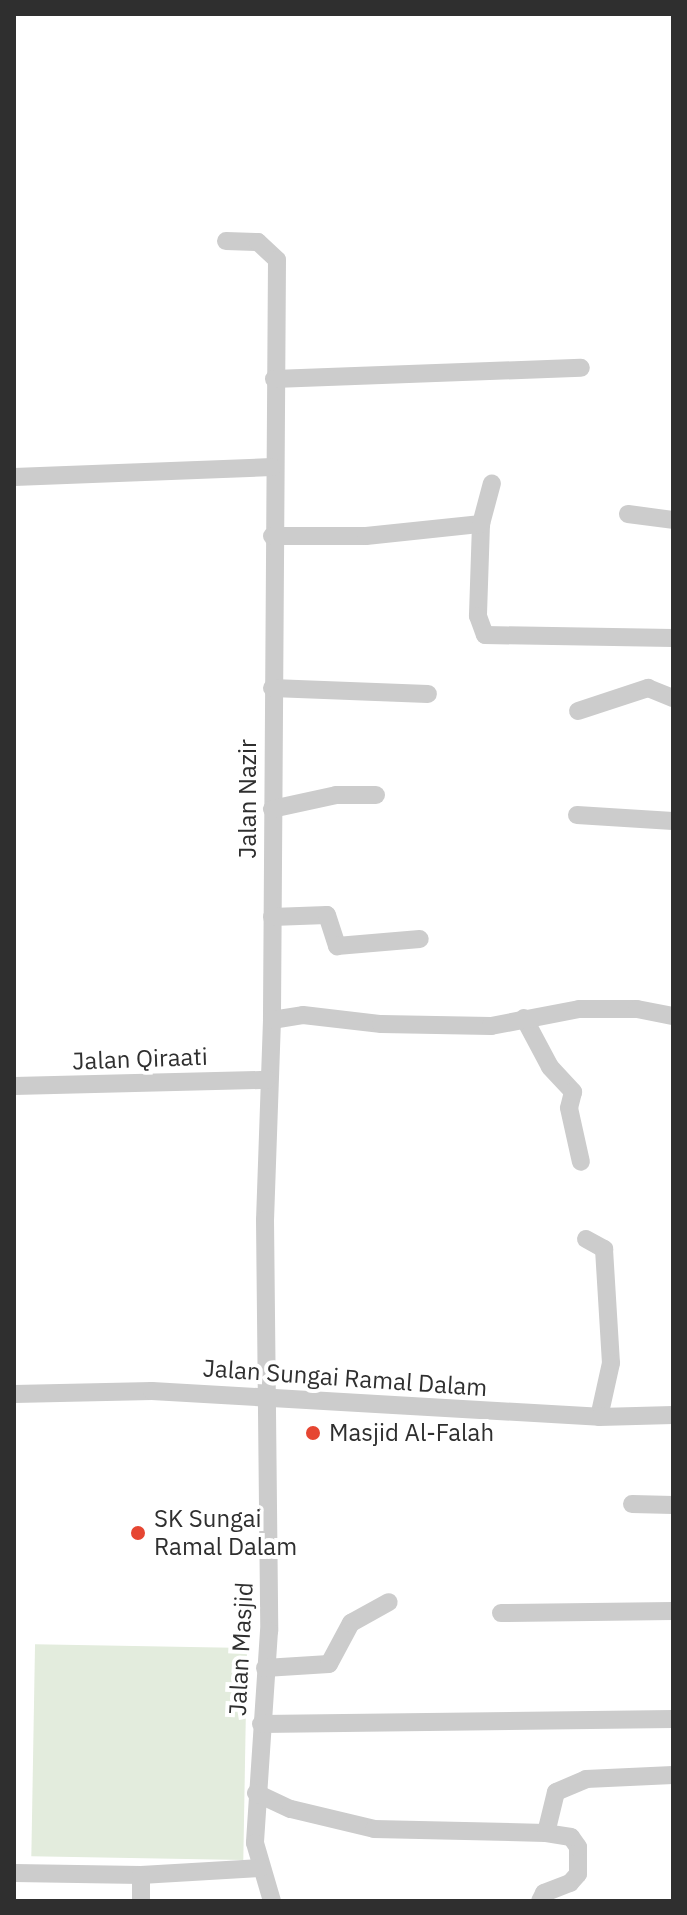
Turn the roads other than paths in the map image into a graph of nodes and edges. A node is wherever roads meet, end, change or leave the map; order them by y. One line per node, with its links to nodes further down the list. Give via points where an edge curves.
1 (226, 241): 3 (street, Jalan Nazir, via 266,244 277,260)
2 (581, 368): 3 (street)
3 (274, 379): 4 (street, Jalan Nazir)
4 (272, 467): 5 (street); 10 (street, Jalan Nazir)
5 (14, 477)
6 (492, 483): 9 (street)
7 (628, 514): 8 (street)
8 (673, 520)
9 (481, 524): 10 (street, via 366,536); 11 (street, via 478,616 485,635)
10 (272, 536): 12 (street, Jalan Nazir)
11 (673, 638)
12 (272, 688): 13 (street); 17 (street, Jalan Nazir)
13 (428, 694)
14 (673, 698): 15 (street, via 648,688)
15 (578, 711)
16 (376, 795): 17 (street, via 336,795)
17 (272, 809): 20 (street, Jalan Nazir)
18 (577, 815): 19 (street)
19 (673, 821)
20 (272, 917): 21 (street, via 327,915 337,946); 24 (street, Jalan Nazir)
21 (420, 939)
22 (673, 1016): 23 (street, via 637,1009 579,1009)
23 (524, 1018): 24 (street, via 491,1026 381,1024 303,1015); 27 (street, via 550,1067 573,1092 569,1108)
24 (272, 1020): 25 (street, Jalan Nazir)
25 (267, 1080): 26 (street, Jalan Qiraati); 30 (street, Jalan Nazir)
26 (14, 1086)
27 (581, 1162)
28 (586, 1239): 32 (street, via 604,1249 611,1363)
29 (14, 1394): 30 (street, Jalan Sungai Ramal Dalam, via 152,1391)
30 (270, 1396): 32 (street, Jalan Sungai Ramal Dalam); 38 (street, Jalan Masjid)
31 (673, 1415): 32 (street, Jalan Sungai Ramal Dalam)
32 (599, 1417)
33 (632, 1504): 34 (street)
34 (673, 1505)
35 (389, 1602): 38 (street, via 351,1623 329,1664)
36 (673, 1611): 37 (street)
37 (501, 1613)
38 (265, 1668): 40 (street, Jalan Masjid)
39 (673, 1719): 40 (street)
40 (261, 1724): 42 (street, Jalan Masjid)
41 (673, 1775): 43 (street, via 571,1783 556,1792)
42 (256, 1793): 43 (street, via 291,1809 374,1829); 44 (street, Jalan Masjid)
43 (546, 1833): 49 (street, via 571,1837 580,1860 570,1883 544,1893)
44 (260, 1868): 46 (street); 48 (street, Jalan Masjid)
45 (14, 1873): 46 (street)
46 (141, 1875): 47 (street)
47 (141, 1901)
48 (272, 1901)
49 (540, 1901)

